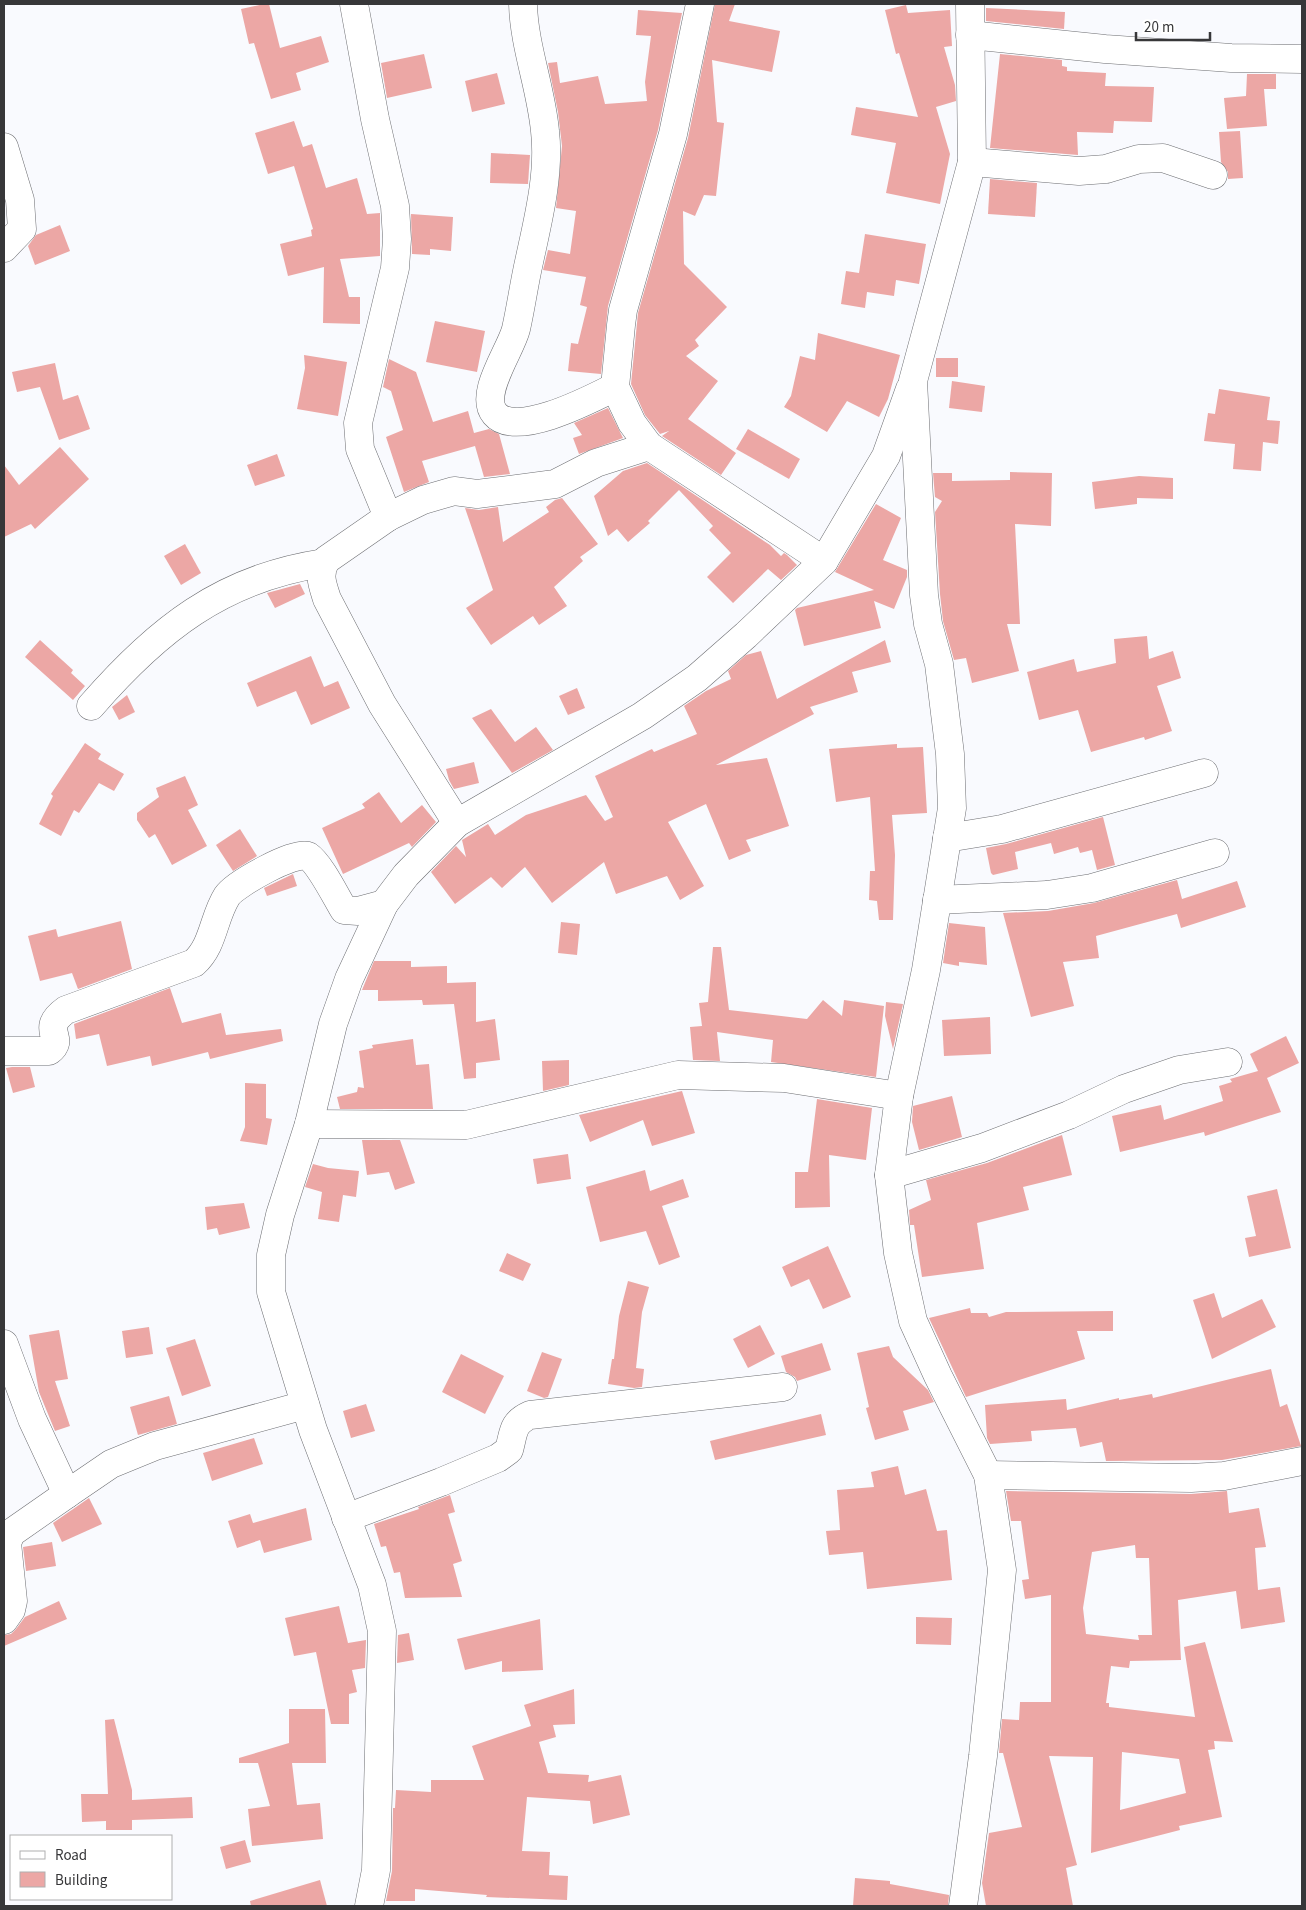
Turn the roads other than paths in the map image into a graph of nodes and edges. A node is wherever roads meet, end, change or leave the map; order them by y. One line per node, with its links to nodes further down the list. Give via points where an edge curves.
1 (354, 4): 14 (street, via 375,119 396,206 396,268 358,423 360,449)
2 (523, 4): 12 (street, via 542,110 545,166 537,226 515,331 496,372 491,404 495,414 504,420 518,422 576,407)
3 (700, 4): 12 (street, via 672,134 623,310)
4 (970, 4): 5 (street)
5 (970, 35): 6 (street, via 1106,50); 8 (street)
6 (1302, 59)
7 (4, 147): 10 (street, via 20,200 22,228)
8 (972, 162): 9 (street, via 1079,171 1106,169 1138,159 1163,158); 11 (street)
9 (1213, 175)
10 (4, 248)
11 (913, 381): 15 (street, via 886,456); 20 (street, via 924,595 939,664 952,776 952,808)
12 (615, 387): 13 (street, via 632,424)
13 (649, 446): 14 (street, via 596,463 555,484 477,494 454,491 423,500); 15 (street)
14 (388, 517): 16 (street)
15 (824, 561): 19 (street, via 697,678 642,716)
16 (324, 563): 17 (street, via 270,576 209,600 162,633); 19 (street, via 320,581 327,599 382,704)
17 (91, 706)
18 (1204, 773): 20 (street, via 1002,829)
19 (457, 824): 23 (street, via 406,875)
20 (947, 838): 22 (street)
21 (1215, 853): 22 (street, via 1092,888 1047,895)
22 (937, 900): 26 (street, via 926,970)
23 (384, 904): 24 (street, via 358,911 344,910 316,865 310,858 300,855 234,887 223,904 204,955 194,964 66,1010 53,1021 56,1041 49,1051); 27 (street, via 367,936 333,1024)
24 (4, 1052)
25 (1228, 1062): 28 (street, via 1178,1070 982,1148)
26 (899, 1096): 27 (street, via 784,1078 678,1075 466,1125); 28 (street)
27 (309, 1124): 31 (street, via 271,1255 271,1292)
28 (889, 1175): 33 (street, via 898,1253 913,1320)
29 (4, 1344): 34 (street, via 32,1419)
30 (783, 1387): 35 (street, via 530,1415 519,1420 509,1450 498,1458)
31 (305, 1405): 34 (street, via 155,1446 111,1464); 35 (street)
32 (1302, 1460): 33 (street, via 1224,1476 1191,1478)
33 (988, 1475): 38 (street, via 1002,1570 983,1756)
34 (67, 1494): 36 (street, via 11,1533 7,1543 13,1601)
35 (346, 1518): 37 (street, via 372,1585 382,1631 376,1870)
36 (4, 1620)
37 (369, 1906)
38 (962, 1906)

